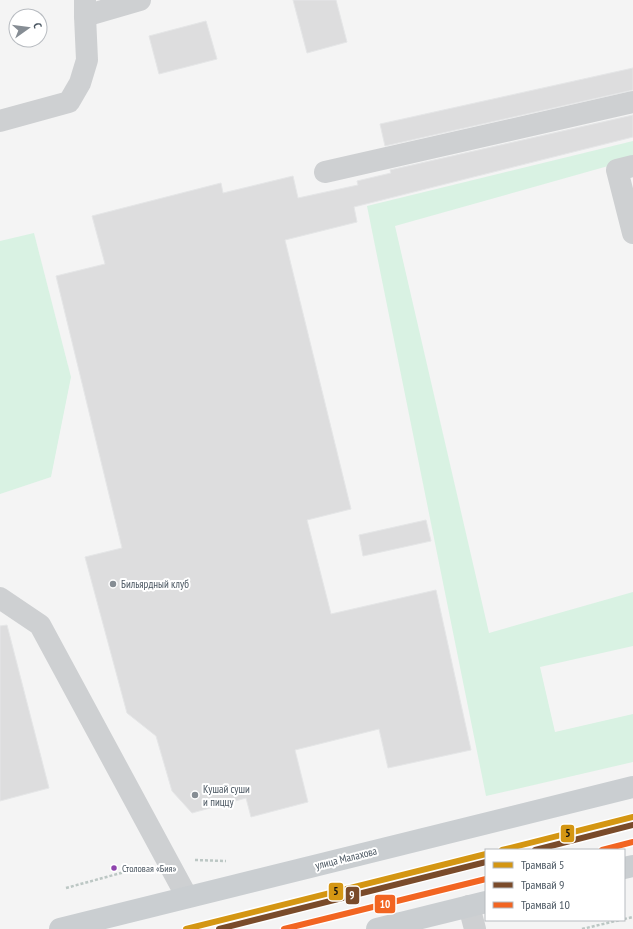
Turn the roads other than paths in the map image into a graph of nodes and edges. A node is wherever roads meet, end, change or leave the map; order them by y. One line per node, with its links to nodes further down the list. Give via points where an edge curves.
1 (140, 0): 2 (street)
2 (85, 8): 4 (street, via 88,60 80,83 69,102)
3 (633, 102): 6 (street)
4 (0, 121)
5 (633, 166): 7 (street, via 617,170)
6 (325, 172)
7 (633, 233)
8 (0, 598): 10 (street, via 40,625)
9 (633, 787): 10 (main road, улица Малахова)
10 (188, 897): 12 (main road, улица Малахова)
11 (478, 904): 13 (main road); 14 (street)
12 (60, 929)
13 (377, 929)
14 (475, 929)

